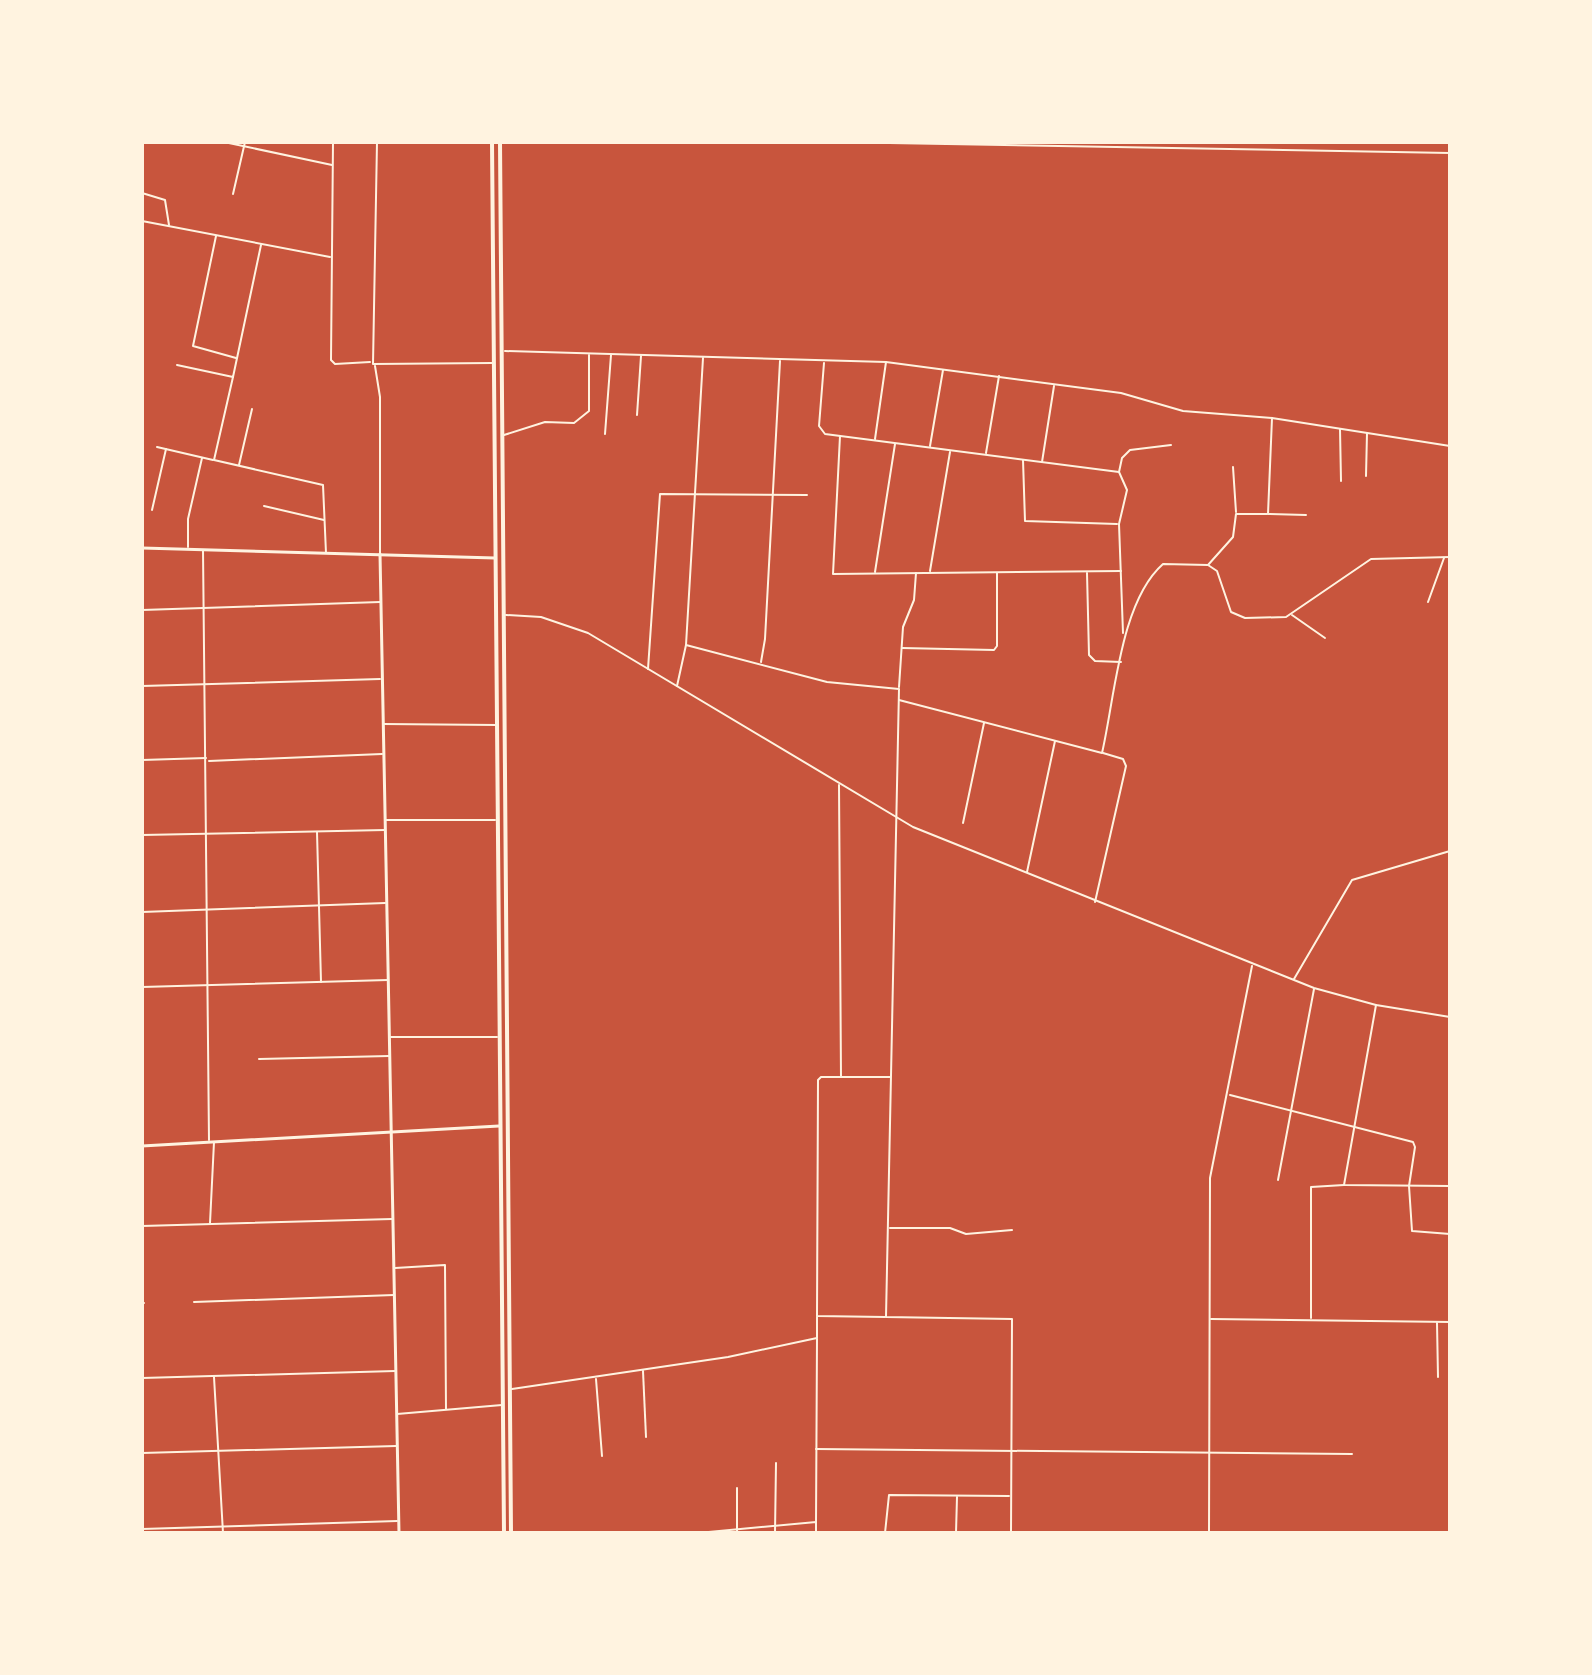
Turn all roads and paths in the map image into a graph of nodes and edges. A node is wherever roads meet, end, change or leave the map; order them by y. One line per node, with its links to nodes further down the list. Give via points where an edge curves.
1 (224, 142): 8 (street)
2 (245, 142): 8 (street)
3 (333, 142): 10 (street)
4 (377, 142): 28 (street)
5 (500, 142): 18 (highway)
6 (832, 142): 9 (street)
7 (491, 143): 27 (highway)
8 (243, 147): 10 (street); 12 (street)
9 (1450, 153)
10 (333, 165): 17 (street)
11 (142, 193): 14 (street, via 165,200)
12 (233, 194)
13 (142, 221): 14 (street)
14 (170, 227): 15 (street)
15 (217, 235): 16 (street); 23 (street, via 193,346)
16 (261, 245): 17 (street); 23 (street)
17 (331, 258): 28 (street, via 331,360)
18 (504, 351): 19 (street); 40 (highway)
19 (589, 353): 20 (street); 40 (street, via 586,417)
20 (611, 354): 21 (street); 39 (street)
21 (642, 355): 22 (street); 35 (street)
22 (703, 357): 24 (street); 60 (street)
23 (237, 358): 32 (street)
24 (780, 360): 25 (street); 61 (street)
25 (824, 362): 26 (street); 41 (street, via 819,426 821,433)
26 (886, 362): 30 (street); 42 (street)
27 (493, 363): 28 (street); 77 (highway)
28 (374, 364): 74 (street, via 380,397)
29 (177, 365): 32 (street)
30 (944, 368): 31 (street); 47 (street)
31 (999, 376): 33 (street); 50 (street)
32 (233, 377): 53 (street)
33 (1054, 384): 36 (street, via 1121,393 1183,411); 54 (street)
34 (252, 409): 55 (street)
35 (637, 415)
36 (1272, 418): 37 (street); 66 (street)
37 (1340, 428): 38 (street); 59 (street)
38 (1367, 433): 45 (street); 58 (street)
39 (605, 434)
40 (504, 435): 89 (highway)
41 (840, 436): 42 (street); 80 (street, via 833,574)
42 (875, 440): 43 (street)
43 (895, 442): 47 (street); 80 (street)
44 (1171, 445): 57 (street, via 1130,450)
45 (1450, 446)
46 (157, 447): 48 (street)
47 (930, 447): 49 (street)
48 (166, 449): 51 (street); 64 (street)
49 (950, 450): 50 (street); 83 (street)
50 (986, 454): 52 (street)
51 (202, 458): 53 (street); 71 (street, via 188,519)
52 (1023, 459): 54 (street); 69 (street, via 1025,521)
53 (214, 460): 55 (street)
54 (1042, 462): 57 (street)
55 (238, 466): 68 (street, via 323,485)
56 (1233, 467): 65 (street)
57 (1119, 472): 69 (street, via 1127,490)
58 (1366, 476)
59 (1341, 481)
60 (696, 492): 61 (street); 93 (street); 97 (street, via 660,494)
61 (774, 495): 62 (street); 96 (street)
62 (807, 495)
63 (264, 506): 68 (street)
64 (152, 510)
65 (1236, 514): 66 (street); 78 (street, via 1233,537)
66 (1268, 514): 67 (street)
67 (1306, 515)
68 (326, 520): 73 (street)
69 (1119, 524): 79 (street)
70 (142, 548): 71 (street)
71 (189, 549): 72 (street)
72 (203, 549): 73 (street); 87 (street)
73 (326, 553): 74 (street)
74 (380, 554): 77 (street); 85 (street)
75 (1444, 557): 76 (street); 86 (street); 90 (street, via 1371,559)
76 (1450, 557)
77 (495, 558): 106 (highway)
78 (1208, 565): 90 (street, via 1219,575 1233,614 1266,619); 91 (street, via 1160,567 1143,587)
79 (1121, 571): 81 (street); 91 (street)
80 (875, 572): 82 (street)
81 (1087, 572): 84 (street); 95 (street, via 1089,655 1095,661)
82 (916, 573): 83 (street); 94 (street)
83 (929, 573): 84 (street)
84 (997, 573): 94 (street, via 994,650)
85 (381, 602): 87 (street); 98 (street)
86 (1428, 602)
87 (205, 608): 88 (street); 99 (street)
88 (142, 610)
89 (506, 615): 97 (street, via 529,615 576,628); 169 (highway)
90 (1291, 615): 92 (street)
91 (1123, 634): 95 (street)
92 (1325, 638)
93 (686, 645): 96 (street); 101 (street)
94 (902, 648): 102 (street)
95 (1121, 662): 108 (street)
96 (761, 663): 102 (street, via 827,682)
97 (648, 670): 101 (street)
98 (381, 679): 99 (street); 105 (street)
99 (207, 684): 100 (street); 110 (street)
100 (142, 686)
101 (676, 687): 112 (street)
102 (899, 689): 103 (street)
103 (898, 699): 104 (street); 113 (street)
104 (984, 722): 107 (street); 116 (street)
105 (382, 724): 106 (street); 109 (street)
106 (497, 725): 115 (highway)
107 (1055, 740): 108 (street); 122 (street)
108 (1102, 753): 123 (street, via 1123,759 1126,766)
109 (383, 754): 110 (street); 114 (street)
110 (207, 759): 111 (street); 119 (street)
111 (142, 760)
112 (839, 783): 113 (street); 141 (street)
113 (896, 817): 122 (street); 142 (street)
114 (384, 820): 115 (street); 117 (street)
115 (498, 820): 138 (highway)
116 (963, 823)
117 (385, 830): 118 (street); 124 (street)
118 (317, 831): 119 (street); 125 (street)
119 (208, 834): 120 (street); 126 (street)
120 (142, 835)
121 (1450, 851): 130 (street, via 1352,880)
122 (1026, 874): 123 (street)
123 (1095, 902): 128 (street)
124 (387, 903): 125 (street); 129 (street)
125 (318, 907): 126 (street); 131 (street)
126 (208, 910): 127 (street); 132 (street)
127 (142, 912)
128 (1252, 965): 130 (street); 143 (street)
129 (388, 980): 131 (street); 137 (street)
130 (1293, 980): 134 (street)
131 (321, 982): 132 (street)
132 (209, 985): 133 (street); 148 (street)
133 (142, 987)
134 (1314, 988): 135 (street); 144 (street)
135 (1376, 1005): 136 (street); 146 (street)
136 (1450, 1017)
137 (390, 1037): 138 (street); 139 (street)
138 (499, 1037): 145 (highway)
139 (390, 1056): 140 (street); 147 (street)
140 (259, 1059)
141 (841, 1077): 142 (street); 163 (street, via 818,1078)
142 (891, 1077): 157 (street)
143 (1229, 1095): 144 (street); 165 (street, via 1210,1178)
144 (1290, 1111): 146 (street); 150 (street)
145 (499, 1126): 147 (street); 170 (highway)
146 (1353, 1127): 151 (street); 152 (street, via 1413,1142)
147 (392, 1131): 148 (street); 154 (street)
148 (212, 1142): 149 (street); 155 (street)
149 (142, 1146)
150 (1278, 1180)
151 (1344, 1185): 152 (street); 166 (street, via 1311,1187)
152 (1409, 1186): 153 (street); 159 (street, via 1413,1233)
153 (1450, 1186)
154 (393, 1219): 155 (street); 160 (street)
155 (210, 1224): 156 (street)
156 (142, 1226)
157 (889, 1228): 158 (street, via 950,1228 966,1234); 164 (street)
158 (1012, 1230)
159 (1450, 1234)
160 (394, 1268): 161 (street); 180 (street, via 445,1265)
161 (395, 1295): 162 (street); 172 (street)
162 (194, 1302)
163 (817, 1316): 164 (street); 171 (street)
164 (886, 1317): 185 (street, via 1012,1319)
165 (1209, 1319): 166 (street); 188 (street)
166 (1311, 1320): 167 (street)
167 (1437, 1321): 168 (street); 175 (street)
168 (1450, 1322)
169 (510, 1325): 170 (highway); 178 (highway)
170 (501, 1327): 179 (highway)
171 (817, 1338): 173 (street); 184 (street)
172 (396, 1370): 174 (street); 181 (street)
173 (643, 1370): 177 (street); 182 (street)
174 (214, 1376): 176 (street); 186 (street)
175 (1438, 1377)
176 (142, 1378)
177 (596, 1378): 178 (street); 190 (street)
178 (511, 1389): 204 (highway)
179 (503, 1405): 180 (street); 203 (highway)
180 (446, 1409): 181 (street)
181 (397, 1414): 183 (street)
182 (646, 1437)
183 (397, 1446): 186 (street); 195 (street)
184 (816, 1449): 185 (street); 196 (street)
185 (1010, 1450): 188 (street); 194 (street)
186 (221, 1451): 187 (street); 198 (street)
187 (142, 1453)
188 (1210, 1454): 189 (street); 212 (street)
189 (1352, 1454)
190 (602, 1456)
191 (776, 1463): 197 (street)
192 (737, 1488): 200 (street)
193 (957, 1496): 194 (street); 209 (street, via 887,1495); 210 (street)
194 (1011, 1496): 211 (street)
195 (398, 1521): 198 (street); 202 (street)
196 (816, 1522): 197 (street); 208 (street)
197 (775, 1526): 200 (street); 207 (street)
198 (222, 1527): 199 (street); 201 (street)
199 (142, 1529)
200 (737, 1531): 206 (street)
201 (223, 1533)
202 (399, 1533)
203 (504, 1533)
204 (511, 1533)
205 (698, 1533): 206 (street)
206 (704, 1533)
207 (775, 1533)
208 (816, 1533)
209 (885, 1533)
210 (956, 1533)
211 (1011, 1533)
212 (1209, 1533)

